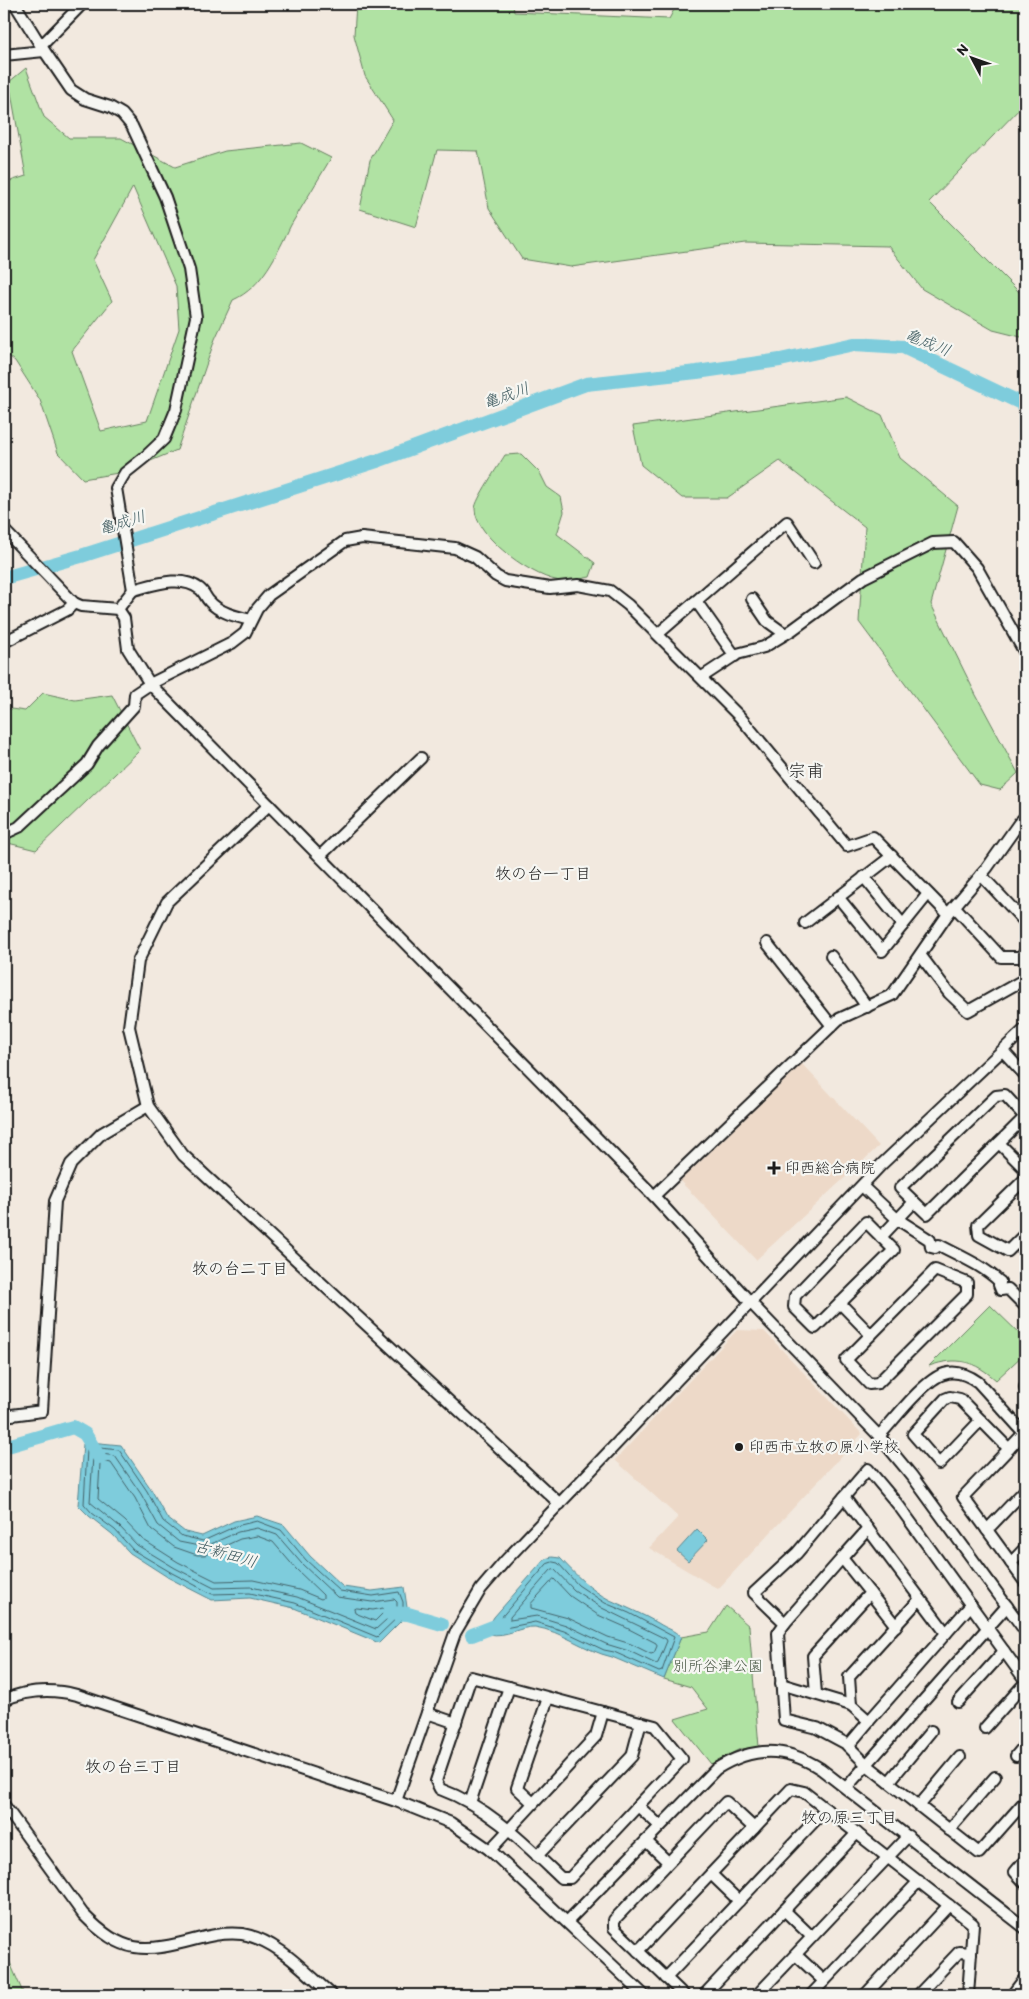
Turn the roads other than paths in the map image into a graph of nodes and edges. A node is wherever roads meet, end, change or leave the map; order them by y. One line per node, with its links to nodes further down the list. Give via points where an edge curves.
1 (15, 4): 3 (street)
2 (82, 4): 3 (street)
3 (42, 48): 4 (street); 7 (street, via 71,90 122,114 132,126 165,197 189,269 196,317 176,410 164,439 125,473 116,488)
4 (4, 55)
5 (4, 530): 10 (street)
6 (814, 563): 9 (street, via 787,522)
7 (132, 590): 11 (street); 12 (street, via 164,581 181,581 200,589 210,603 231,615)
8 (752, 599): 14 (street, via 768,621)
9 (696, 601): 13 (street); 17 (street)
10 (74, 603): 11 (street); 15 (street, via 67,610)
11 (118, 609): 19 (street, via 124,618 128,649)
12 (251, 620): 13 (street, via 268,595 346,541 362,538 456,548 475,557 505,580 550,588 578,584 610,591); 19 (street, via 245,633 232,642)
13 (658, 634): 18 (street)
14 (785, 634): 16 (street, via 863,578 933,542 954,542 977,568); 17 (street, via 764,647)
15 (4, 642)
16 (1025, 653)
17 (735, 656): 18 (street)
18 (702, 677): 25 (street, via 740,717 847,846 873,837)
19 (150, 684): 21 (street); 23 (street, via 134,694 134,706 98,746 87,764 19,827)
20 (421, 758): 24 (street)
21 (269, 804): 24 (street); 44 (street, via 167,902 138,960 129,1027)
22 (1025, 817): 26 (street)
23 (4, 834)
24 (320, 856): 49 (street)
25 (892, 856): 27 (street); 28 (street)
26 (981, 875): 30 (street); 31 (street)
27 (864, 877): 29 (street); 33 (street)
28 (928, 894): 30 (street); 33 (street)
29 (838, 897): 32 (street); 33 (street, via 882,950)
30 (952, 911): 35 (street, via 1001,957 1019,957); 37 (street)
31 (1025, 922)
32 (805, 923)
33 (903, 925)
34 (767, 943): 40 (street)
35 (1025, 953)
36 (832, 956): 39 (street)
37 (921, 956): 38 (street, via 949,993 968,1011); 39 (street, via 892,995)
38 (1025, 979)
39 (867, 1007): 40 (street, via 839,1019)
40 (832, 1026): 49 (street)
41 (1025, 1029): 42 (street)
42 (1002, 1051): 43 (street); 48 (street)
43 (1025, 1075)
44 (148, 1106): 58 (street, via 102,1133 71,1164 55,1201 42,1411); 65 (street, via 183,1155)
45 (1000, 1143): 46 (street); 50 (street, via 927,1214); 50 (street, via 1025,1117 1005,1095 996,1096 900,1188)
46 (1025, 1168)
47 (1025, 1179): 52 (street, via 978,1225 979,1235 1008,1252)
48 (862, 1186): 51 (street); 54 (street)
49 (654, 1196): 54 (street)
50 (914, 1202): 51 (street)
51 (897, 1219): 53 (street); 56 (street, via 988,1270 1000,1282 1009,1281 1008,1290)
52 (1025, 1234)
53 (881, 1237): 55 (street, via 894,1250); 55 (street, via 866,1222 795,1296 794,1307 815,1328)
54 (751, 1303): 61 (street); 65 (street)
55 (840, 1303): 57 (street)
56 (1025, 1306)
57 (871, 1335): 57 (street, via 935,1270 967,1283 967,1294 878,1383 869,1384 846,1360)
58 (4, 1416)
59 (981, 1420): 59 (street, via 960,1399 950,1397 913,1434 939,1464); 62 (street)
60 (1025, 1433): 61 (street, via 978,1382 970,1377 945,1373 929,1383); 62 (street)
61 (879, 1436): 75 (street)
62 (1008, 1449): 67 (street, via 963,1497)
63 (1025, 1490): 67 (street)
64 (844, 1497): 66 (street); 74 (street, via 868,1469); 76 (street, via 797,1553 754,1593)
65 (560, 1504): 91 (street, via 481,1589 455,1633)
66 (868, 1529): 69 (street); 73 (street)
67 (987, 1530): 70 (street)
68 (1025, 1548): 70 (street)
69 (842, 1558): 72 (street); 76 (street)
70 (1011, 1563): 71 (street)
71 (1025, 1582)
72 (870, 1593): 77 (street); 85 (street, via 813,1656)
73 (920, 1599): 77 (street); 80 (street)
74 (971, 1605): 78 (street); 80 (street)
75 (1007, 1606): 78 (street); 79 (street)
76 (785, 1624): 83 (street, via 778,1632)
77 (896, 1626): 89 (street, via 849,1677)
78 (988, 1628): 81 (street); 101 (street)
79 (1025, 1631)
80 (946, 1633): 92 (street)
81 (1004, 1651): 82 (street); 88 (street)
82 (1025, 1681): 95 (street)
83 (781, 1684): 85 (street); 97 (street, via 784,1720 818,1728)
84 (509, 1687): 86 (street); 94 (street, via 471,1677); 107 (street)
85 (816, 1694): 89 (street)
86 (548, 1698): 90 (street); 108 (street, via 518,1788)
87 (4, 1700): 105 (street, via 38,1691 77,1695)
88 (958, 1702)
89 (851, 1705): 92 (street)
90 (603, 1712): 93 (street); 108 (street, via 596,1736)
91 (427, 1713): 94 (street); 105 (street)
92 (869, 1721): 97 (street)
93 (641, 1722): 110 (street, via 655,1726 682,1759); 121 (street, via 632,1756)
94 (456, 1723): 107 (street, via 436,1781 440,1789)
95 (985, 1728)
96 (931, 1732): 103 (street)
97 (848, 1746): 101 (street)
98 (1025, 1746): 99 (street)
99 (1016, 1756)
100 (960, 1757): 111 (street)
101 (867, 1765): 103 (street); 104 (street)
102 (995, 1777): 116 (street)
103 (889, 1782): 111 (street)
104 (846, 1788): 113 (street, via 822,1769 799,1757 780,1752 743,1755 716,1769); 118 (street)
105 (396, 1801): 120 (street, via 451,1822)
106 (1025, 1801): 116 (street, via 979,1853)
107 (470, 1803): 115 (street)
108 (533, 1803): 115 (street)
109 (4, 1805): 140 (street, via 84,1914 96,1928 118,1942 146,1949 212,1934 241,1934 276,1948)
110 (638, 1806): 113 (street); 121 (street, via 570,1878 561,1878)
111 (919, 1806): 116 (street)
112 (826, 1809): 114 (street, via 804,1792 791,1789); 117 (street); 128 (street)
113 (660, 1826): 119 (street)
114 (754, 1828): 124 (street, via 726,1802); 125 (street)
115 (509, 1830): 120 (street); 121 (street)
116 (949, 1830)
117 (856, 1833): 122 (street); 130 (street)
118 (908, 1836): 122 (street); 132 (street)
119 (646, 1841): 124 (street); 131 (street)
120 (490, 1850): 131 (street)
121 (537, 1856)
122 (888, 1857): 126 (street); 133 (street)
123 (1025, 1860): 127 (street, via 1015,1872)
124 (668, 1862): 134 (street, via 614,1920 614,1928)
125 (710, 1874): 128 (street); 134 (street)
126 (919, 1881): 129 (street); 139 (street)
127 (1025, 1883)
128 (739, 1901): 137 (street)
129 (949, 1905): 135 (street, via 973,1924); 146 (street)
130 (784, 1910): 133 (street); 143 (street)
131 (567, 1922): 141 (street)
132 (1025, 1928)
133 (812, 1937): 136 (street)
134 (638, 1951): 137 (street)
135 (971, 1953): 147 (street, via 959,1952); 148 (street)
136 (796, 1955): 139 (street); 144 (street)
137 (666, 1978): 142 (street)
138 (1025, 1978): 149 (street)
139 (824, 1982): 145 (street)
140 (332, 1995)
141 (644, 1995)
142 (684, 1995)
143 (704, 1995)
144 (757, 1995)
145 (811, 1995)
146 (865, 1995)
147 (918, 1995)
148 (968, 1995)
149 (1012, 1995)

